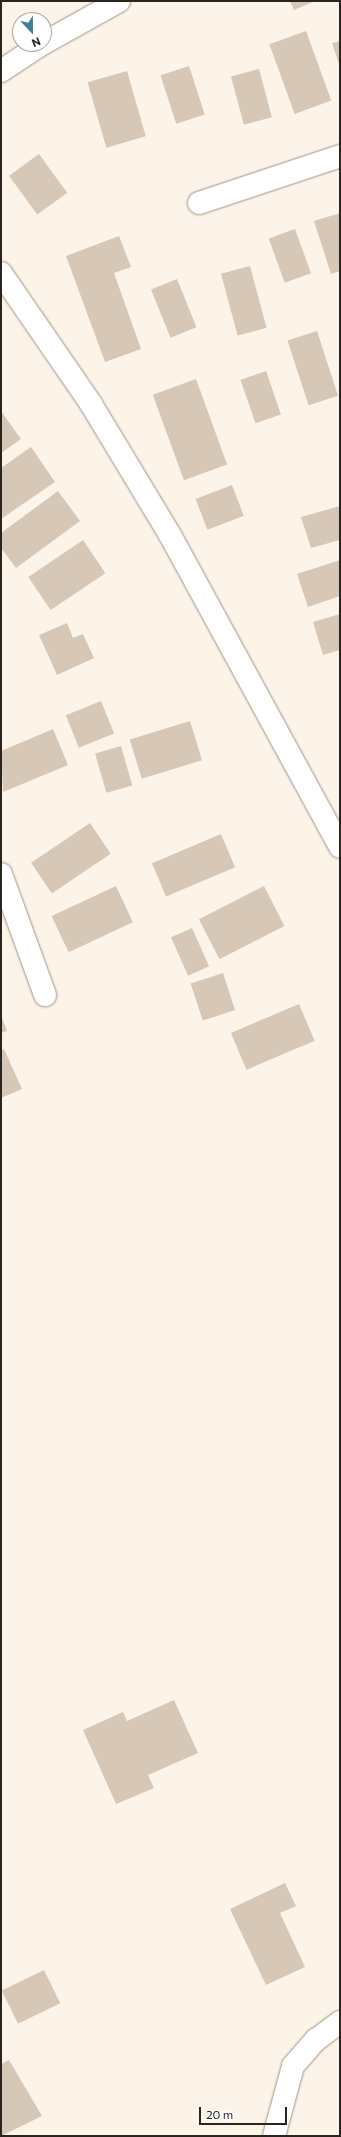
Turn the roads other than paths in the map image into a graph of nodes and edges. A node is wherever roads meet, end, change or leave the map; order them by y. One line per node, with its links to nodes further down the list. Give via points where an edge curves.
1 (119, 1): 2 (street)
2 (52, 38)
3 (30, 52): 4 (street)
4 (1, 71)
5 (340, 156): 6 (street)
6 (198, 203)
7 (1, 273): 8 (street, via 91,404 170,535)
8 (340, 847)
9 (1, 874): 10 (street)
10 (45, 995)
11 (340, 2022): 12 (street, via 316,2040 293,2066)
12 (274, 2136)

